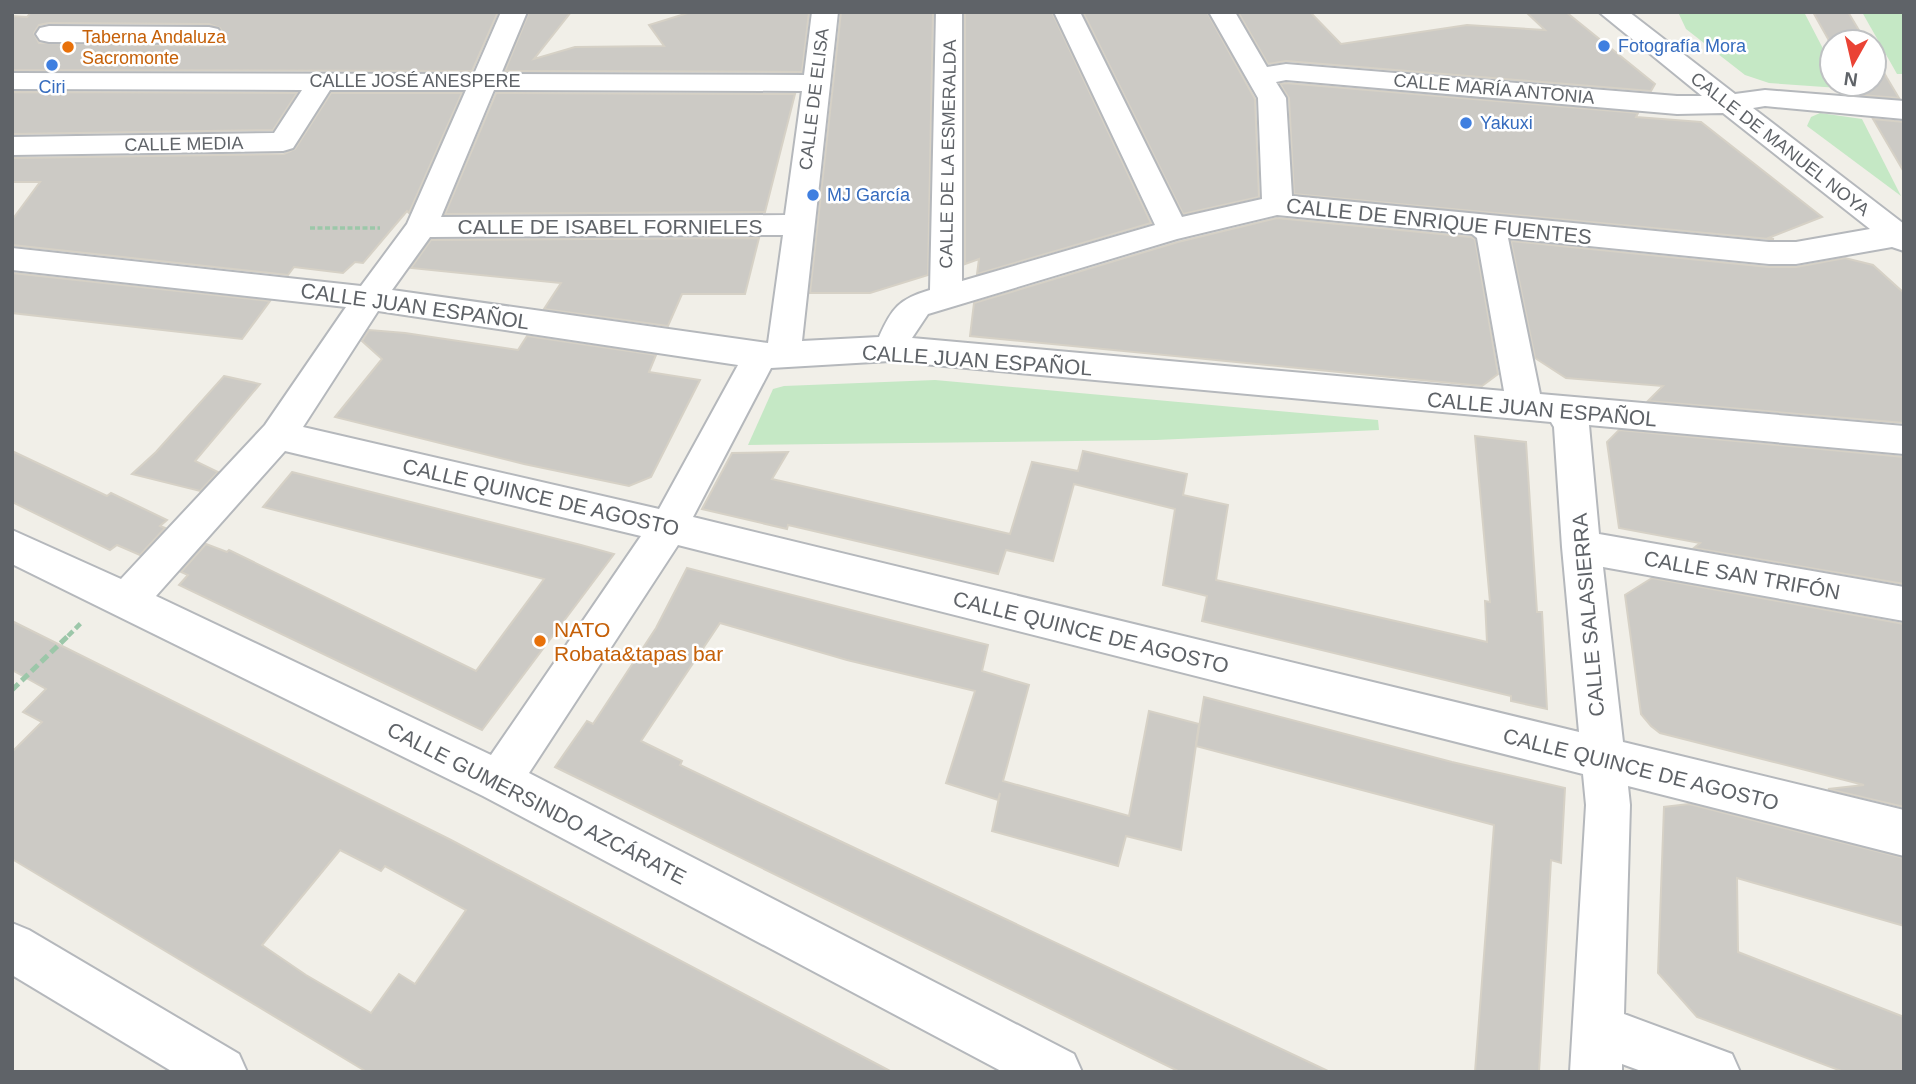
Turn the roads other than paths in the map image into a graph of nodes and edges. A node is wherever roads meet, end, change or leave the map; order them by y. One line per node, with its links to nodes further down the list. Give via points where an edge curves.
1 (68, 12): 8 (street)
2 (514, 12): 13 (street)
3 (825, 12): 14 (street, CALLE DE ELISA)
4 (949, 12): 25 (street, CALLE DE LA ESMERALDA)
5 (1067, 12): 22 (street)
6 (1222, 12): 10 (street)
7 (1620, 15): 15 (street, CALLE DE MANUEL NOYA)
8 (49, 34): 9 (street); 11 (street)
9 (209, 35)
10 (1260, 76): 15 (street, CALLE MARÍA ANTONIA, via 1286,72 1677,105); 18 (street, via 1272,98)
11 (12, 80): 12 (street, CALLE JOSÉ ANESPERE)
12 (322, 81): 13 (street, CALLE JOSÉ ANESPERE); 17 (street, CALLE MEDIA, via 284,142)
13 (482, 82): 14 (street, CALLE JOSÉ ANESPERE); 21 (street)
14 (817, 82): 19 (street, CALLE DE ELISA)
15 (1728, 104): 16 (street, CALLE MARÍA ANTONIA, via 1765,98); 23 (street, CALLE DE MANUEL NOYA)
16 (1904, 110)
17 (12, 146)
18 (1276, 205): 20 (street, CALLE DE ENRIQUE FUENTES); 22 (street, CALLE DE ENRIQUE FUENTES)
19 (799, 225): 21 (street, CALLE DE ISABEL FORNIELES); 28 (street, CALLE DE ELISA)
20 (1482, 226): 23 (street, CALLE DE ENRIQUE FUENTES, via 1769,253); 29 (street, CALLE SALASIERRA, via 1492,234 1522,392)
21 (406, 227): 26 (street)
22 (1172, 230): 25 (street, CALLE DE ENRIQUE FUENTES)
23 (1902, 236)
24 (12, 258): 26 (street, CALLE JUAN ESPAÑOL)
25 (946, 296): 27 (street, CALLE DE ENRIQUE FUENTES, via 916,306)
26 (369, 298): 28 (street, CALLE JUAN ESPAÑOL); 30 (street)
27 (890, 349): 28 (street, CALLE JUAN ESPAÑOL); 29 (street, CALLE JUAN ESPAÑOL)
28 (772, 355): 32 (street, CALLE DE ELISA)
29 (1546, 410): 31 (street, CALLE JUAN ESPAÑOL); 34 (street, CALLE SALASIERRA, via 1572,427)
30 (278, 435): 32 (street, CALLE QUINCE DE AGOSTO); 35 (street)
31 (1904, 440)
32 (669, 527): 37 (street, CALLE QUINCE DE AGOSTO); 38 (street, CALLE DE ELISA)
33 (12, 546): 35 (street, CALLE GUMERSINDO AZCÁRATE)
34 (1581, 547): 36 (street, CALLE SAN TRIFÓN); 37 (street, CALLE SALASIERRA)
35 (126, 601): 38 (street, CALLE GUMERSINDO AZCÁRATE)
36 (1904, 604)
37 (1602, 760): 39 (street, CALLE QUINCE DE AGOSTO); 41 (street, CALLE SALASIERRA, via 1608,805)
38 (499, 780): 43 (street, CALLE GUMERSINDO AZCÁRATE)
39 (1904, 833)
40 (12, 947): 42 (street)
41 (1598, 1051): 44 (street)
42 (221, 1072)
43 (1056, 1072)
44 (1714, 1072)

